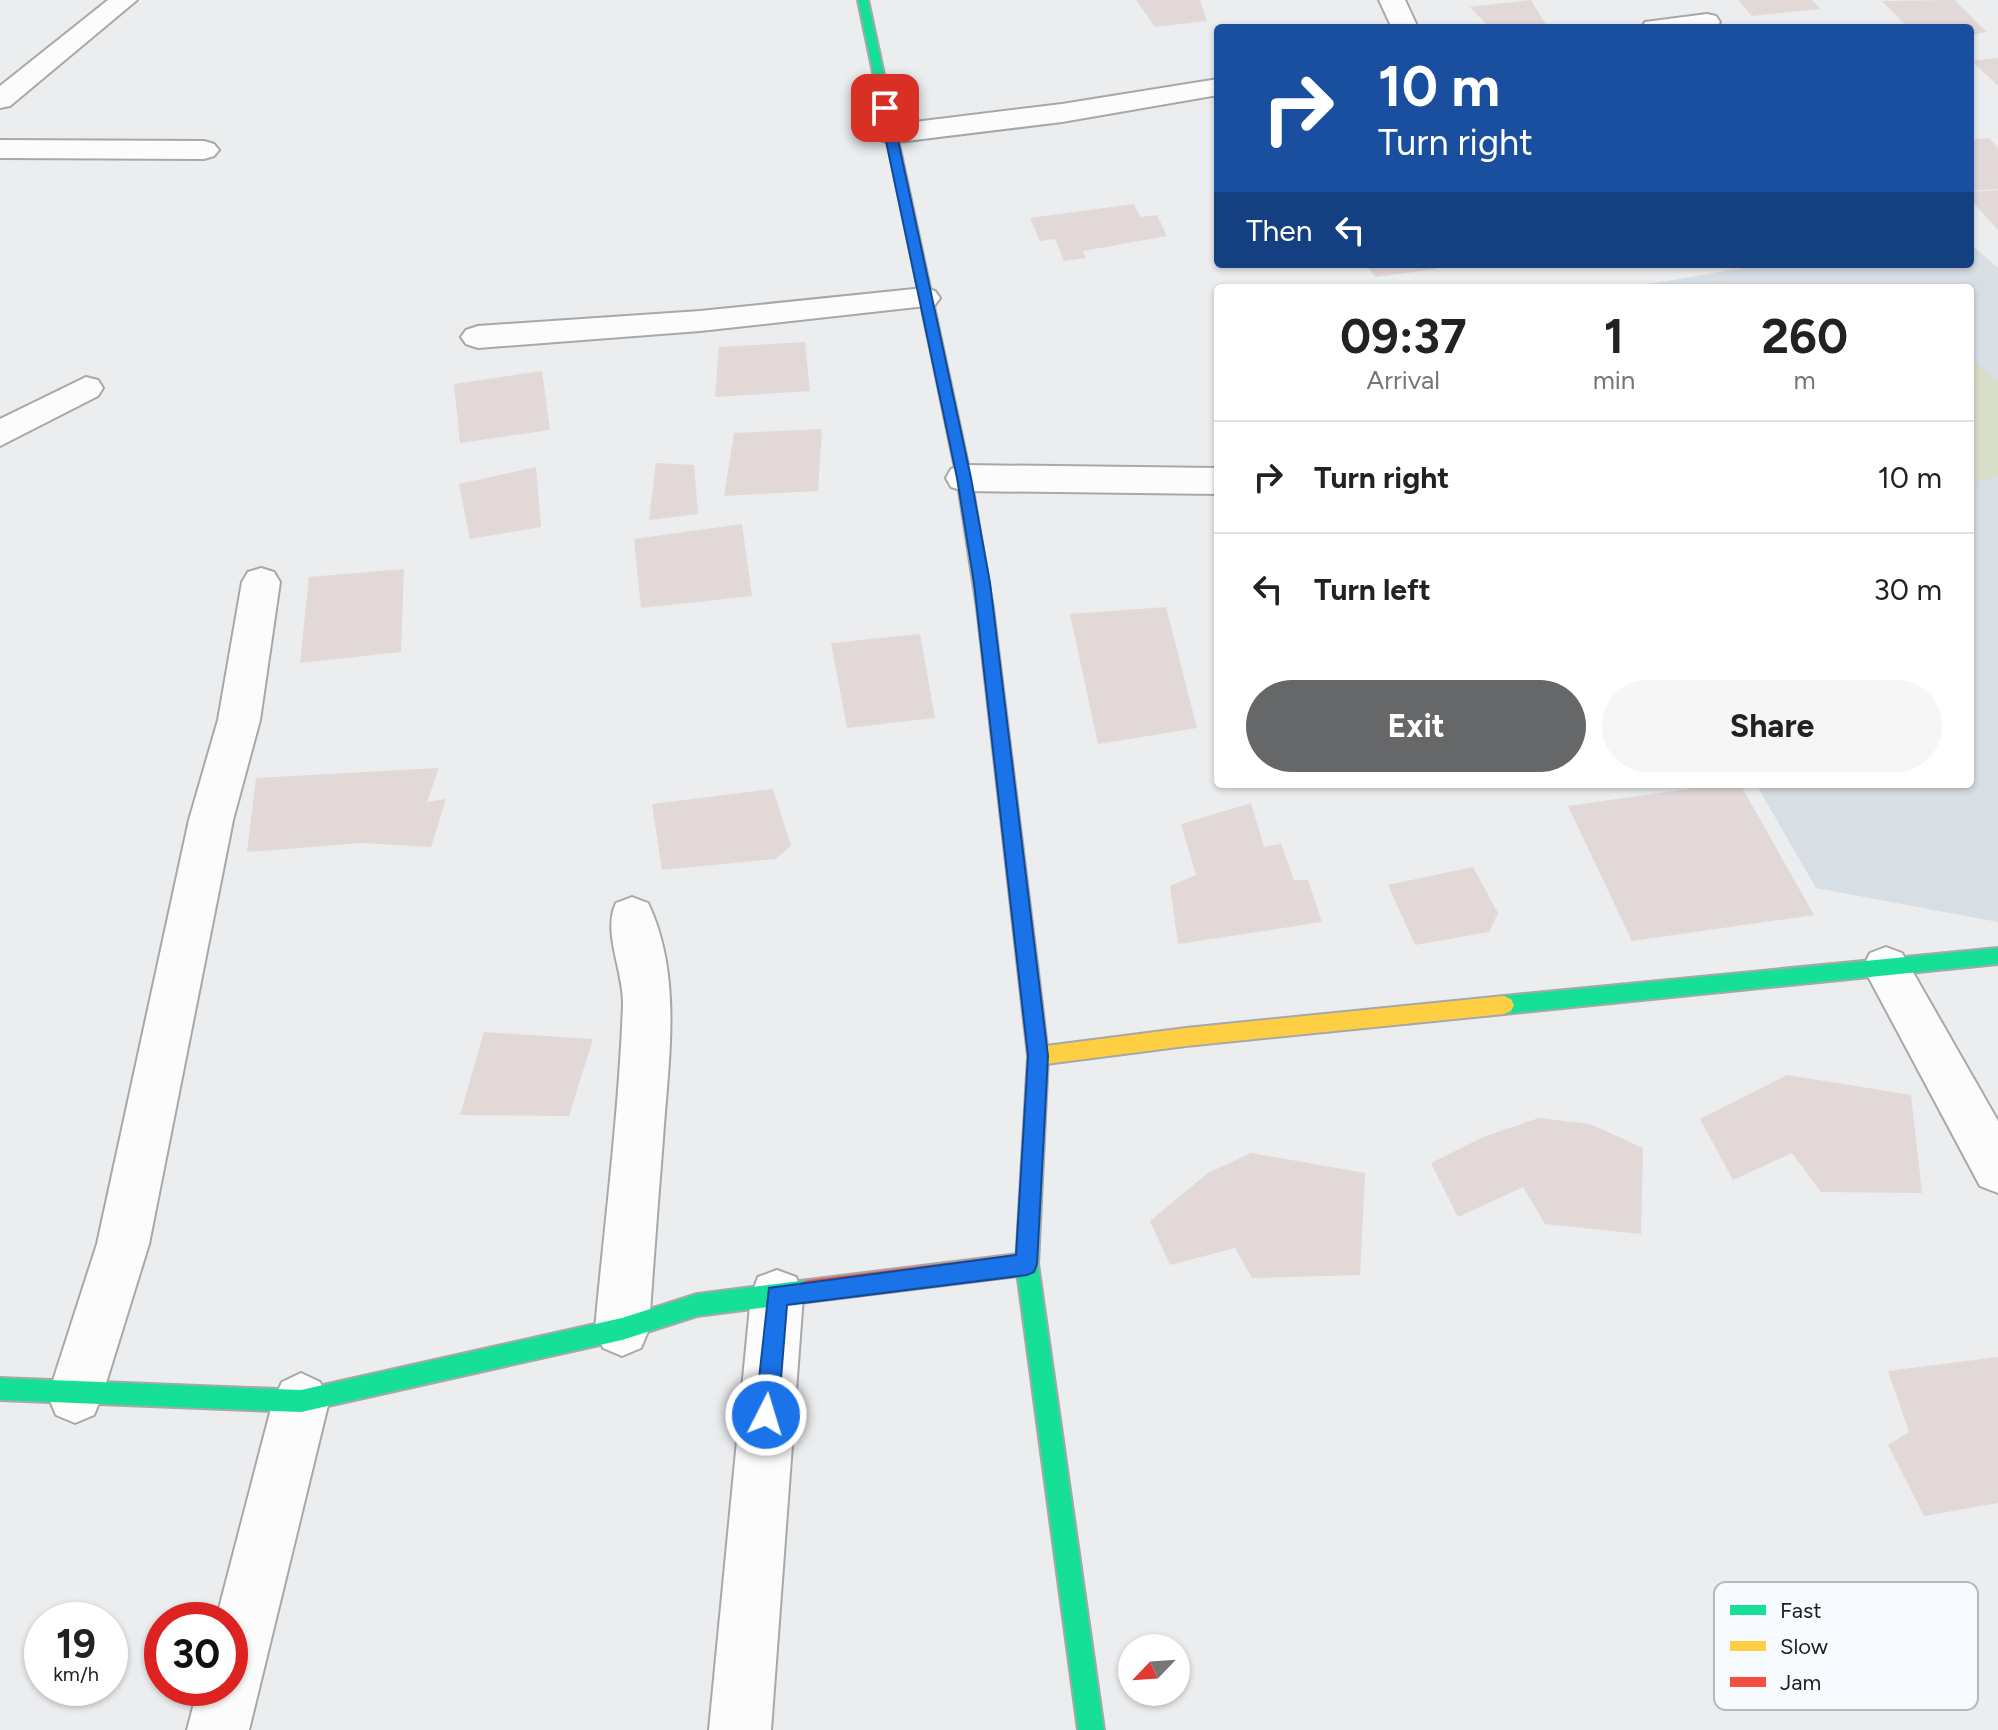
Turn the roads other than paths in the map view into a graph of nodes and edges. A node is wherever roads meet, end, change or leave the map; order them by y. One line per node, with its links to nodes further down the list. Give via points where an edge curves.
1 (124, 0): 8 (street)
2 (863, 0): 9 (street)
3 (1392, 0): 5 (street)
4 (1707, 22): 6 (street)
5 (1403, 24)
6 (1689, 24)
7 (1214, 88): 9 (street)
8 (0, 100)
9 (890, 134): 12 (street)
10 (0, 149): 11 (street)
11 (204, 150)
12 (924, 298): 13 (street); 16 (street)
13 (478, 337)
14 (86, 388): 15 (street)
15 (0, 434)
16 (964, 478): 17 (street); 22 (street, via 982,583)
17 (1214, 481)
18 (261, 582): 28 (street, via 239,720 211,820 123,1244)
19 (632, 917): 26 (street, via 647,1000)
20 (1998, 956): 21 (street)
21 (1886, 967): 22 (street); 23 (street)
22 (1038, 1056): 24 (street)
23 (1998, 1169)
24 (1027, 1264): 25 (street); 34 (street)
25 (777, 1296): 26 (street, via 697,1305); 33 (street)
26 (622, 1329): 29 (street)
27 (0, 1389): 28 (street)
28 (75, 1396): 29 (street)
29 (301, 1401): 30 (street)
30 (248, 1610)
31 (224, 1706): 32 (street)
32 (218, 1730)
33 (740, 1730)
34 (1091, 1730)

